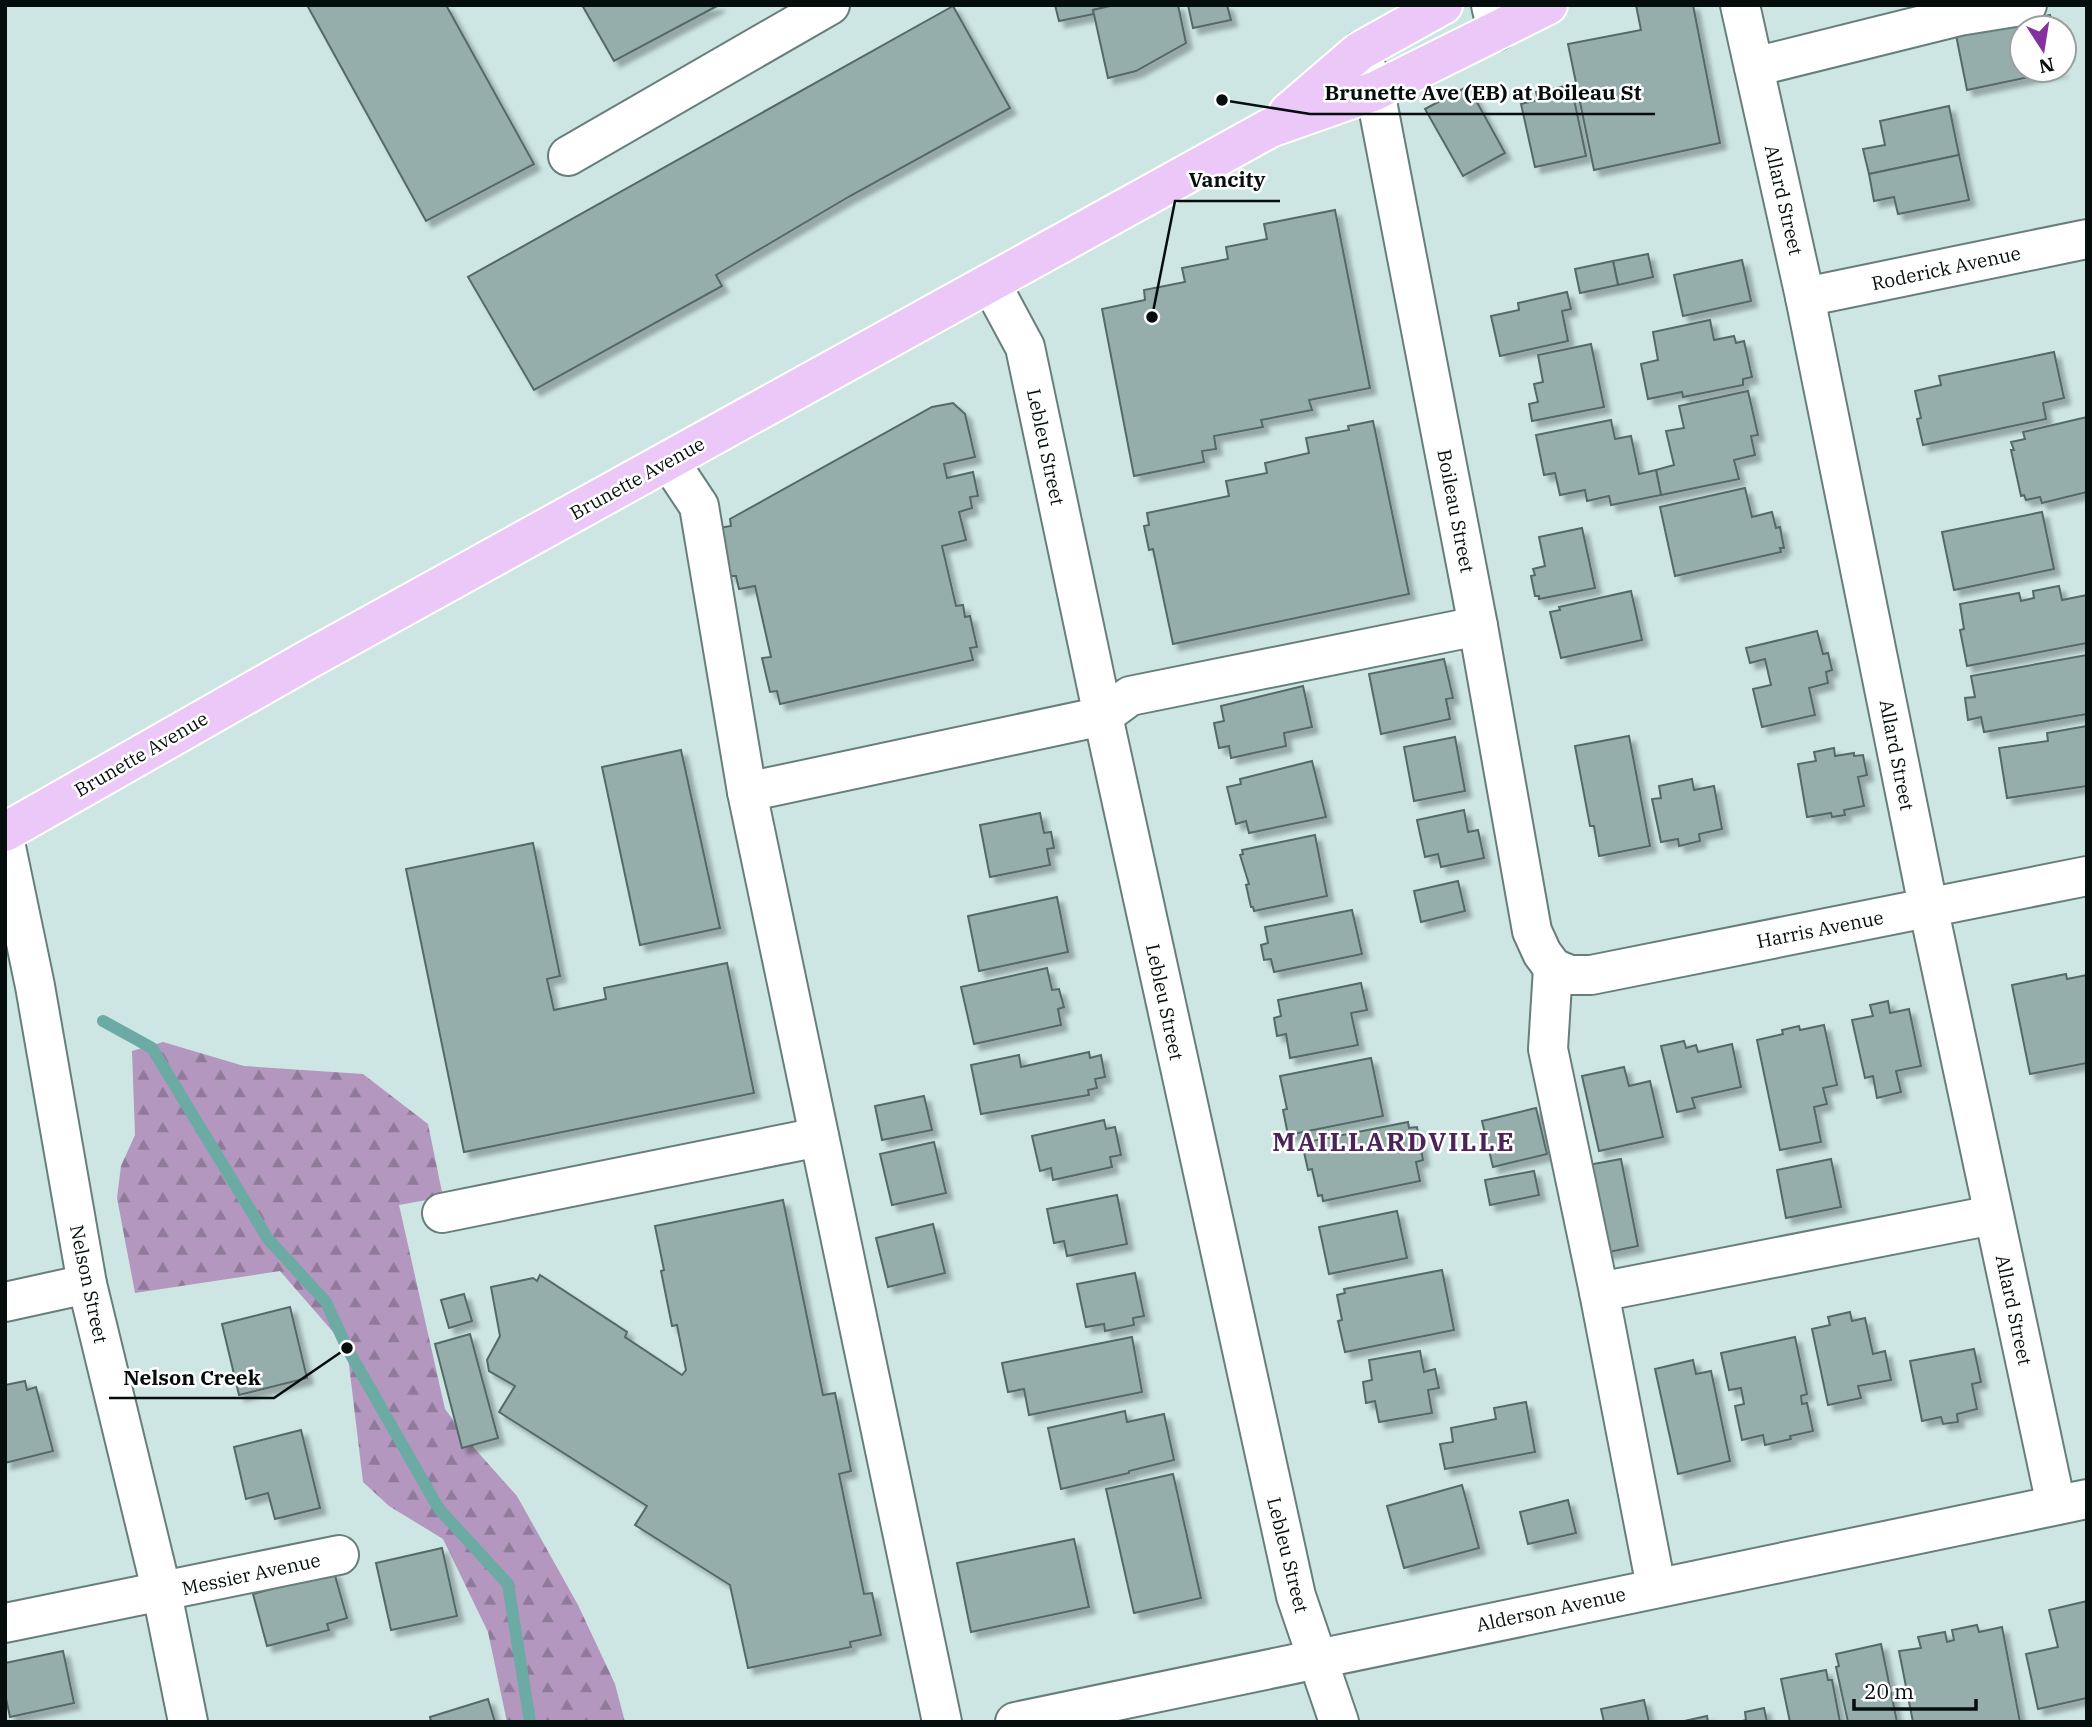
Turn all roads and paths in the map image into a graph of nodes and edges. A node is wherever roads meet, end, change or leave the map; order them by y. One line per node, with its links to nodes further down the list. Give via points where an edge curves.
1 (830, 5): 8 (street)
2 (1443, 5): 10 (main road, Brunette Avenue)
3 (1548, 5): 9 (main road, Brunette Avenue)
4 (1740, 5): 11 (street, Allard Street)
5 (2027, 5): 6 (street)
6 (1988, 8): 7 (street)
7 (1917, 16): 11 (street)
8 (780, 18): 14 (street)
9 (1494, 18): 12 (main road, Brunette Avenue)
10 (1360, 51): 12 (street, Boileau Street); 13 (main road, Brunette Avenue)
11 (1754, 67): 17 (street, Allard Street)
12 (1375, 91): 13 (main road, Brunette Avenue); 19 (street, Boileau Street)
13 (1270, 128): 16 (main road, Brunette Avenue)
14 (568, 156)
15 (2087, 239): 17 (street, Roderick Avenue)
16 (990, 284): 18 (main road, Brunette Avenue); 20 (street, Lebleu Street, via 1025,347)
17 (1805, 297): 25 (street, Allard Street)
18 (669, 461): 21 (street, via 699,506); 22 (main road, Brunette Avenue)
19 (1478, 626): 20 (street, via 1130,696); 26 (street, Boileau Street, via 1532,931)
20 (1103, 716): 21 (street); 38 (street, Lebleu Street, via 1296,1596)
21 (747, 792): 27 (street)
22 (5, 832)
23 (5, 842): 30 (street, Nelson Street)
24 (2087, 876): 25 (street, Harris Avenue)
25 (1928, 906): 26 (street, Harris Avenue, via 1591,975 1570,975); 29 (street, Allard Street)
26 (1553, 968): 31 (street, via 1548,1049)
27 (819, 1137): 28 (street); 40 (street)
28 (442, 1213)
29 (1993, 1215): 31 (street); 33 (street, Allard Street)
30 (87, 1284): 32 (street); 36 (street, Nelson Street)
31 (1599, 1292): 35 (street)
32 (5, 1302)
33 (2072, 1502): 35 (street, Alderson Avenue)
34 (339, 1555): 36 (street, Messier Avenue)
35 (1656, 1587): 38 (street, Alderson Avenue)
36 (162, 1593): 37 (street, Messier Avenue); 39 (street, Nelson Street)
37 (5, 1623)
38 (1317, 1658): 41 (street, Alderson Avenue); 42 (street, Lebleu Street)
39 (188, 1722)
40 (942, 1722)
41 (1015, 1722)
42 (1339, 1722)

